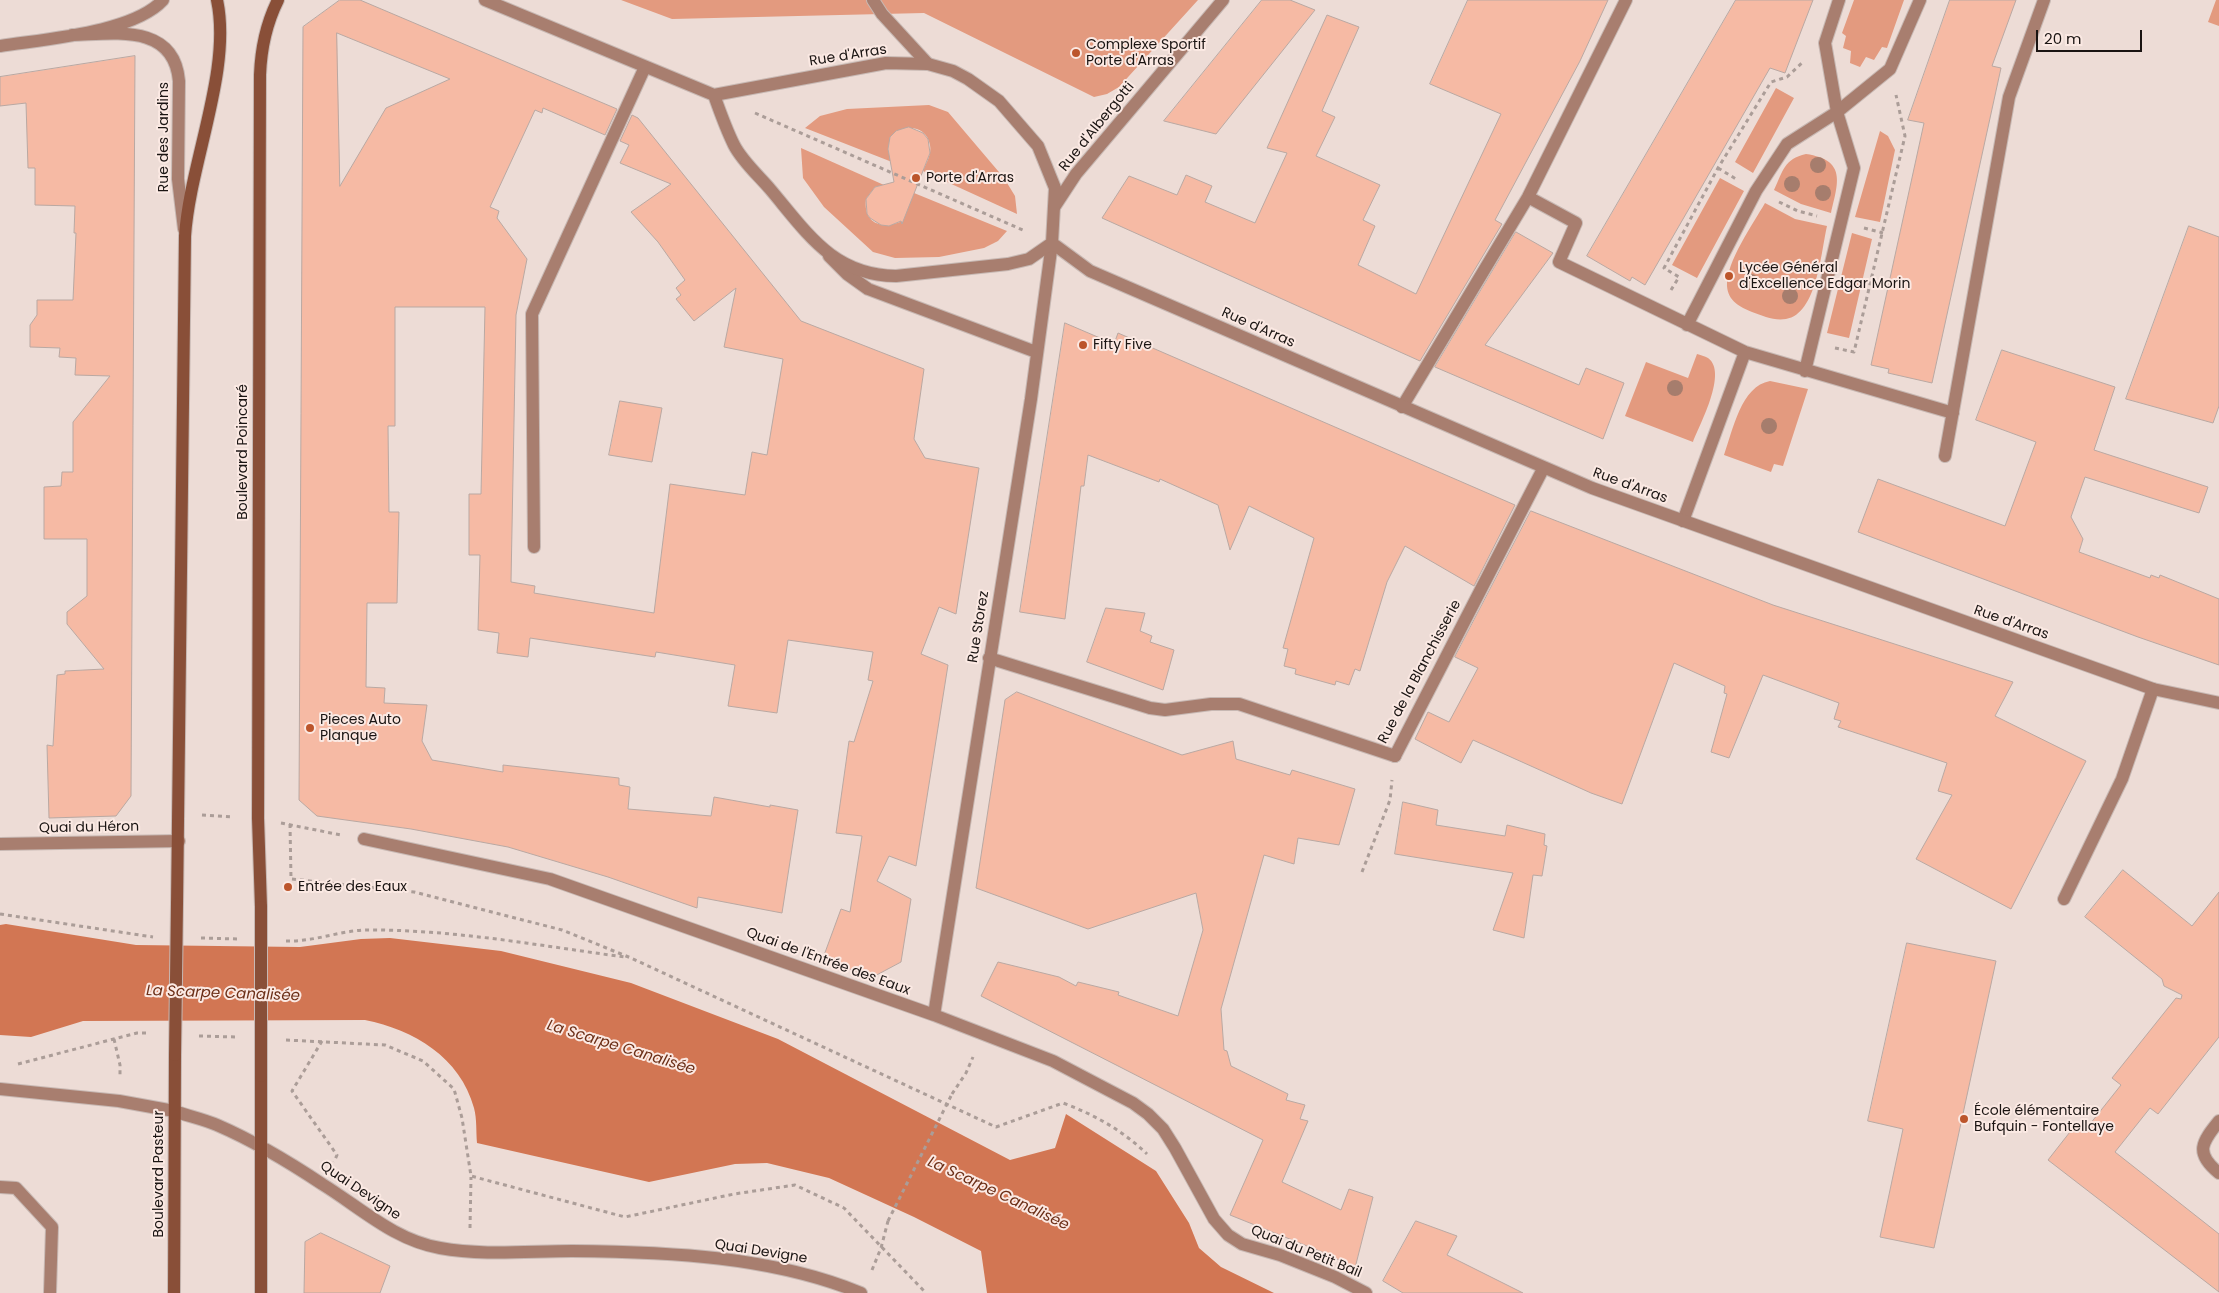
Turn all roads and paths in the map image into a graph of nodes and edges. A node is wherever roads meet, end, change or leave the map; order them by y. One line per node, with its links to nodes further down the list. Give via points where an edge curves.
1 (163, 0): 11 (street, Rue des Jardins, via 140,17)
2 (217, 0): 25 (main road, via 220,27 218,66 190,190)
3 (278, 0): 69 (main road, Boulevard Poincaré, bridge, via 264,35 260,75 258,818 262,907)
4 (485, 0): 15 (street)
5 (873, 0): 14 (street)
6 (1223, 0): 22 (street, Rue d'Albergotti, via 1076,174)
7 (1626, 0): 21 (street)
8 (1839, 0): 12 (street)
9 (1920, 0): 16 (street)
10 (2044, 0): 35 (street, via 2009,97)
11 (72, 35): 13 (street, Rue des Jardins); 25 (street, Rue des Jardins, via 144,36 158,42 175,62 179,80 178,179)
12 (1824, 43): 18 (street); 19 (path, via 1787,76 1771,82)
13 (0, 46)
14 (928, 64): 17 (street, Rue d'Arras, via 886,63); 22 (street, Rue d'Arras, via 968,79 999,101 1019,123 1038,146 1055,188)
15 (645, 67): 17 (street); 39 (street, via 532,314)
16 (1890, 69): 18 (street); 24 (path, via 1905,136)
17 (714, 95): 26 (path); 27 (street, via 734,147)
18 (1836, 112): 20 (street, via 1787,144); 23 (street, via 1854,168)
19 (1718, 168): 20 (path); 28 (path, via 1664,268 1679,277)
20 (1756, 191): 23 (path, via 1798,211); 29 (street)
21 (1528, 197): 28 (street, via 1576,223 1559,262); 34 (street)
22 (1056, 206): 26 (street, Rue d'Arras)
23 (1843, 222): 24 (path); 30 (street)
24 (1883, 233): 30 (path, via 1854,352)
25 (186, 236): 46 (main road)
26 (1052, 243): 27 (street, via 1029,259 1008,264 896,276 863,272); 31 (street, Rue Storez); 34 (street, Rue d'Arras, via 1090,271)
27 (828, 255): 31 (street, via 847,274 868,288)
28 (1658, 312): 29 (street)
29 (1687, 325): 32 (street)
30 (1812, 343): 33 (street)
31 (1036, 352): 40 (street, Rue Storez)
32 (1746, 352): 33 (street); 38 (street)
33 (1805, 371): 35 (street)
34 (1402, 407): 37 (street, Rue d'Arras)
35 (1953, 413): 36 (street)
36 (1945, 456)
37 (1543, 468): 38 (street, Rue d'Arras); 43 (street, Rue de la Blanchisserie)
38 (1683, 521): 41 (street, Rue d'Arras)
39 (534, 547)
40 (989, 658): 43 (street, Rue de la Blanchisserie, via 1150,708 1165,710 1239,704); 56 (street, Rue Storez)
41 (2153, 689): 42 (street, Rue d'Arras); 49 (street, via 2122,779)
42 (2219, 703)
43 (1395, 756): 48 (path, via 1390,800)
44 (290, 824): 55 (path, via 291,879 414,892 562,930)
45 (364, 839): 56 (street, Quai de l'Entrée des Eaux, via 550,879)
46 (179, 841): 47 (street, Quai du Héron); 67 (main road, Boulevard Pasteur, bridge)
47 (0, 844)
48 (1362, 872)
49 (2064, 899)
50 (0, 914): 51 (path, via 141,937)
51 (160, 937)
52 (198, 938): 53 (path)
53 (247, 940)
54 (276, 940): 55 (path, via 306,941 370,930 456,934)
55 (631, 958): 70 (path, via 996,1127 1063,1103 1096,1116)
56 (934, 1015): 75 (street, Quai de l'Entrée des Eaux, via 1053,1061 1148,1114 1175,1148)
57 (157, 1034): 60 (path, via 138,1033)
58 (196, 1036): 59 (path)
59 (244, 1038)
60 (114, 1039): 63 (path); 64 (path)
61 (283, 1040): 62 (path)
62 (322, 1041): 72 (path, via 386,1045 429,1066 454,1089); 73 (path, via 292,1091 338,1155)
63 (120, 1065)
64 (10, 1066)
65 (966, 1073): 76 (path, bridge, via 952,1094 888,1221)
66 (0, 1089): 67 (street, Quai Devigne, via 119,1101)
67 (174, 1112): 69 (street, Quai Devigne, via 216,1124); 79 (main road, Boulevard Pasteur)
68 (2219, 1121): 71 (street, via 2202,1146 2210,1166)
69 (261, 1146): 73 (street, Quai Devigne); 80 (main road)
70 (1148, 1155)
71 (2219, 1172)
72 (471, 1176): 76 (path, via 625,1217 795,1185 844,1208); 77 (path)
73 (322, 1184): 77 (street, Quai Devigne, via 388,1230 414,1242)
74 (0, 1187): 78 (street, via 16,1188 52,1227)
75 (1214, 1219): 83 (street, Quai du Petit Bail, via 1228,1235 1242,1244 1313,1268)
76 (881, 1248): 82 (path)
77 (470, 1251): 81 (street, Quai Devigne, via 584,1251 734,1260 792,1270)
78 (50, 1293)
79 (174, 1293)
80 (261, 1293)
81 (861, 1293)
82 (926, 1293)
83 (1366, 1293)

